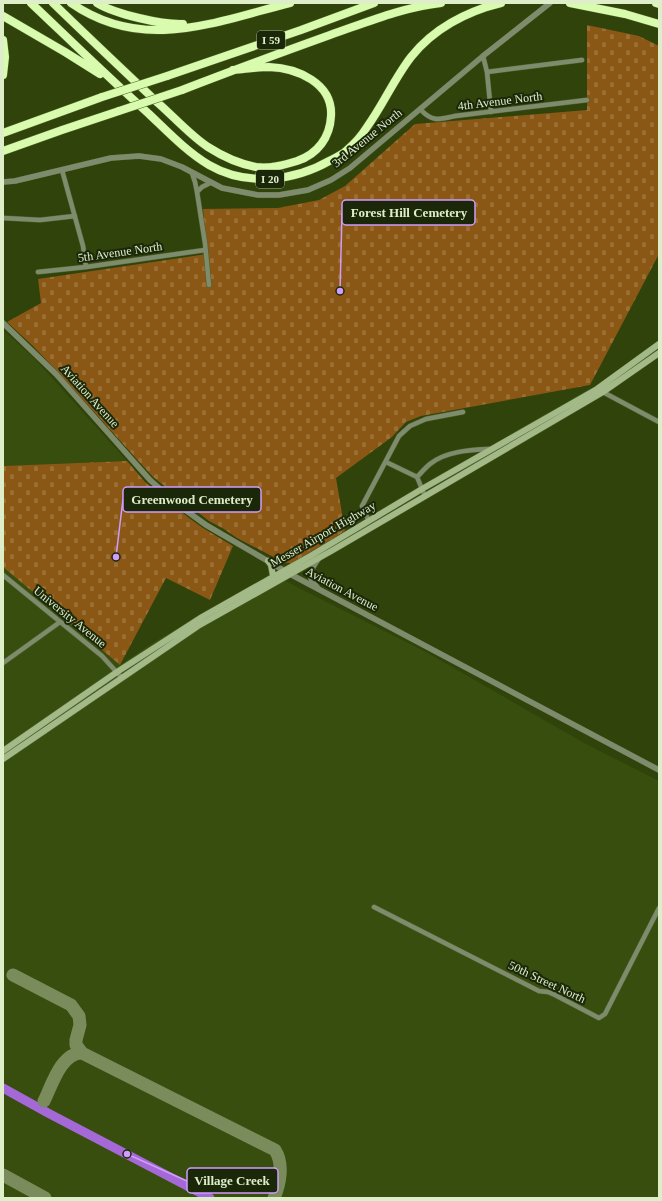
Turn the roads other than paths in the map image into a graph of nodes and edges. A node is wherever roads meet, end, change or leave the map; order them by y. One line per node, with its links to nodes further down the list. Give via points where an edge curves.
1 (31, 3): 20 (highway, I 20)
2 (52, 3): 17 (highway, via 208,147 245,164 272,167 303,159 322,145 328,132 331,112 328,99 321,87 312,79 284,69)
3 (71, 3): 12 (highway, via 106,22 136,29 167,31)
4 (97, 3): 12 (highway, via 134,17 174,25)
5 (290, 3): 12 (highway)
6 (374, 3): 24 (highway, I 59, bridge)
7 (441, 3): 17 (highway, I 59, via 382,16)
8 (501, 3): 20 (highway, I 20, via 457,18 432,36 411,57 367,128 347,150 319,167 285,177 270,179 236,176 209,165)
9 (550, 3): 15 (street, 3rd Avenue North)
10 (570, 3): 13 (highway)
11 (3, 16): 20 (highway)
12 (219, 22)
13 (659, 24)
14 (3, 40): 19 (highway)
15 (483, 56): 18 (street); 22 (street, 3rd Avenue North)
16 (582, 60): 18 (street)
17 (233, 70): 25 (highway, I 59, bridge)
18 (487, 72): 23 (street)
19 (3, 75)
20 (118, 86)
21 (587, 100): 23 (street, 4th Avenue North)
22 (420, 108): 23 (street, 4th Avenue North, via 433,119); 29 (street, 3rd Avenue North, via 350,168 308,190 258,195)
23 (491, 112)
24 (3, 132)
25 (3, 151)
26 (62, 170): 27 (street, 3rd Avenue North, via 111,158 139,156 161,159 182,166); 28 (street, 3rd Avenue North); 31 (street)
27 (192, 173): 29 (street, 3rd Avenue North); 30 (street)
28 (3, 182)
29 (210, 183): 30 (street)
30 (197, 192): 33 (street)
31 (75, 216): 32 (street, via 40,220); 34 (street)
32 (3, 218)
33 (205, 250): 34 (street, 5th Avenue North); 36 (street)
34 (86, 267): 35 (street, 5th Avenue North)
35 (38, 272)
36 (209, 285)
37 (3, 323): 50 (street, Aviation Avenue, via 56,374 150,480 201,522)
38 (659, 344): 40 (main road, Messer Airport Highway)
39 (659, 353): 40 (main road, Messer Airport Highway)
40 (600, 390): 42 (street); 43 (main road, Messer Airport Highway); 47 (main road, Messer Airport Highway)
41 (463, 412): 44 (street, via 426,419 410,426 399,436)
42 (659, 422)
43 (493, 448): 45 (street, via 442,456); 46 (main road, Messer Airport Highway)
44 (386, 462): 45 (street); 48 (street, via 362,506)
45 (417, 477): 46 (street)
46 (422, 489): 47 (street); 48 (main road, Messer Airport Highway)
47 (425, 496): 49 (main road, Messer Airport Highway)
48 (369, 521): 51 (main road, Messer Airport Highway)
49 (319, 558): 52 (main road, Messer Airport Highway); 55 (street, via 309,573 315,586)
50 (268, 561): 51 (street, Aviation Avenue); 54 (main road)
51 (284, 570): 52 (street, Aviation Avenue); 54 (main road, Messer Airport Highway)
52 (290, 574): 55 (street, Aviation Avenue); 59 (main road, Messer Airport Highway, via 198,626)
53 (3, 575): 56 (street, University Avenue)
54 (273, 576): 58 (main road, Messer Airport Highway, via 202,617)
55 (323, 592): 62 (street, Aviation Avenue)
56 (60, 622): 57 (street); 58 (street, University Avenue, via 102,656)
57 (3, 664)
58 (117, 672): 59 (street, University Avenue); 60 (main road, Messer Airport Highway)
59 (122, 678): 61 (main road, Messer Airport Highway)
60 (3, 752)
61 (3, 759)
62 (659, 770)
63 (374, 907): 64 (street, 50th Street North, via 539,991 555,995 599,1018 605,1014)
64 (659, 908)

